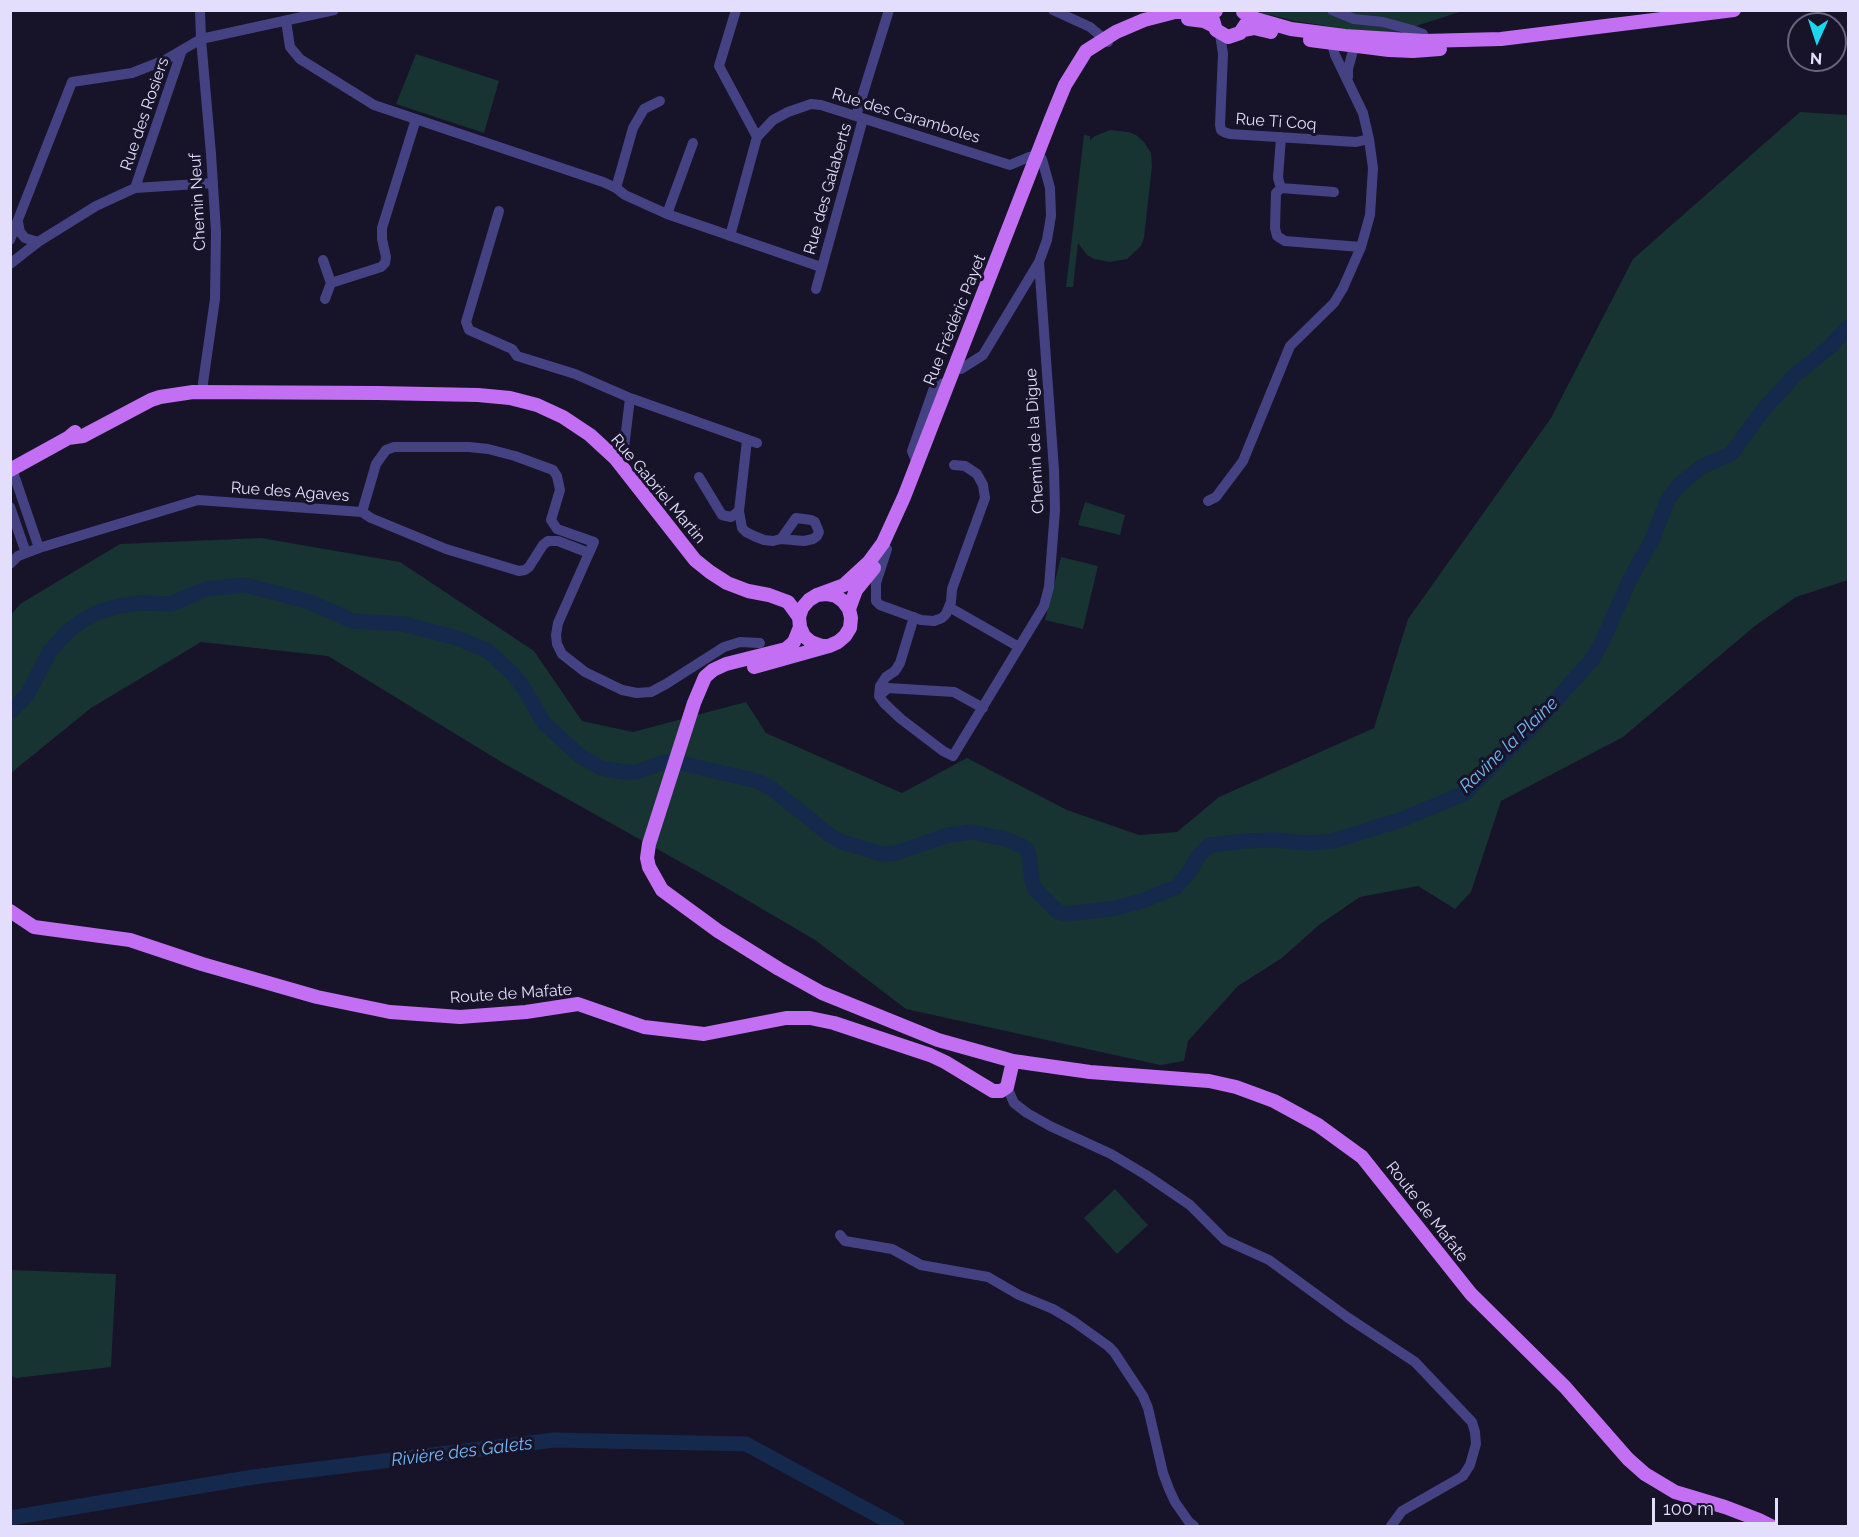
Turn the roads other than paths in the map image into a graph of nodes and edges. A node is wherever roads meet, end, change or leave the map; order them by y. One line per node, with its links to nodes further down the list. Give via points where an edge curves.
1 (200, 10): 13 (street, Chemin Neuf)
2 (334, 10): 11 (street, Rue des Rosiers)
3 (736, 10): 23 (street, via 719,66)
4 (889, 10): 21 (street, Rue des Galaberts)
5 (1053, 10): 10 (street)
6 (1332, 10): 17 (street, via 1354,19 1412,30 1423,34)
7 (1734, 10): 14 (main road)
8 (1216, 11): 12 (main road, via 1213,21); 15 (main road, via 1160,15 1130,25)
9 (1243, 11): 12 (main road, via 1246,21); 16 (main road, via 1275,26)
10 (1068, 14): 15 (street)
11 (286, 21): 13 (street, Rue des Rosiers); 22 (street, via 290,47 300,59 374,105)
12 (1227, 32): 15 (main road, via 1204,21 1175,17); 16 (main road, via 1254,28 1299,39); 24 (street, Rue Ti Coq, via 1221,130)
13 (201, 39): 18 (street, Rue des Rosiers); 29 (street, Chemin Neuf)
14 (1501, 39): 16 (main road, via 1465,47 1413,51); 17 (main road)
15 (1107, 41): 27 (main road, Rue Frédéric Payet, via 1082,71)
16 (1343, 41): 17 (main road); 19 (street); 19 (street, via 1335,55)
17 (1424, 41)
18 (182, 50): 30 (street, Rue des Rosiers); 37 (street, Rue des Rosiers, via 132,73 72,82)
19 (1348, 80): 25 (street, via 1363,113)
20 (660, 100): 31 (street, via 644,109 633,128)
21 (859, 117): 23 (street, Rue des Caramboles, via 811,104 772,120); 27 (street, Rue des Caramboles, via 1010,165); 45 (street, Rue des Galaberts)
22 (416, 119): 31 (street); 46 (street, via 382,228 385,263)
23 (757, 137): 38 (street)
24 (1281, 137): 25 (street, Rue Ti Coq, via 1356,142); 33 (street)
25 (1369, 139): 41 (street, via 1373,186)
26 (693, 143): 36 (street)
27 (1039, 157): 28 (main road, Rue Frédéric Payet); 32 (street, Chemin de la Digue)
28 (1032, 175): 32 (street); 49 (main road, Rue Frédéric Payet)
29 (213, 183): 30 (street, Rue des Rosiers); 50 (street, Chemin Neuf, via 215,299)
30 (135, 188): 40 (street, Rue des Rosiers, via 96,206)
31 (616, 188): 36 (street)
32 (1050, 188): 43 (street, Chemin de la Digue, via 1050,222)
33 (1281, 188): 34 (street); 41 (street, via 1276,194 1275,228 1280,239)
34 (1334, 192)
35 (499, 211): 51 (street, via 466,322 469,330 512,349 517,356)
36 (667, 213): 38 (street)
37 (18, 222): 39 (street, Rue des Rosiers); 40 (street, via 25,238)
38 (730, 236): 45 (street, Rue des Galaberts)
39 (10, 240)
40 (38, 242): 44 (street, Rue des Rosiers)
41 (1361, 246): 56 (street, via 1334,303 1290,346 1243,461 1216,497)
42 (324, 260): 46 (street)
43 (1039, 262): 49 (street, Chemin de la Digue, via 983,355); 74 (street, Chemin de la Digue, via 1055,510 1049,587 1044,606)
44 (10, 264)
45 (821, 267): 47 (street, Rue des Galaberts)
46 (331, 283): 48 (street)
47 (816, 289)
48 (325, 299)
49 (957, 369): 62 (main road, Rue Frédéric Payet, via 904,514); 67 (main road, Rue Frédéric Payet, via 948,382 883,543 844,585)
50 (203, 389): 52 (main road, Rue Gabriel Martin, via 510,398 563,417); 54 (main road, Rue Gabriel Martin, via 160,397 83,436 68,438)
51 (630, 398): 52 (street, via 624,448); 58 (street, via 752,441)
52 (615, 458): 66 (main road, Rue Gabriel Martin, via 695,560 727,583)
53 (954, 465): 68 (street, via 966,466 977,474 985,503 952,589)
54 (11, 469): 61 (street)
55 (699, 477): 58 (street, via 722,515 730,517)
56 (1208, 501)
57 (10, 507): 64 (street)
58 (739, 511): 60 (street, via 746,532 764,540)
59 (362, 512): 61 (street, Rue des Agaves, via 198,500); 63 (street, Rue des Agaves, via 446,549 519,571 529,567 548,541); 63 (street, via 376,464 386,450 488,449 553,470 560,490 551,520 557,528 594,542)
60 (781, 539)
61 (39, 548): 64 (street, Rue des Agaves)
62 (887, 549): 69 (main road, Rue Frédéric Payet, via 856,590); 70 (street, via 876,583 876,601)
63 (589, 553): 72 (street, via 556,635 562,654 585,672 631,693 651,692 724,647 740,642)
64 (26, 554): 65 (street, Rue des Agaves)
65 (10, 564)
66 (769, 595): 67 (main road, Rue Gabriel Martin); 71 (main road, Rue Gabriel Martin, via 788,602)
67 (814, 597): 69 (main road, via 836,596); 71 (main road, via 802,608)
68 (949, 607): 70 (street, via 942,618 934,621); 74 (street)
69 (849, 609): 73 (main road, via 850,628)
70 (914, 617): 76 (street, Chemin de la Digue, via 900,663)
71 (800, 622): 72 (main road, via 791,646); 73 (main road, via 804,636 811,642)
72 (766, 645): 75 (street); 77 (main road, via 713,670 705,677)
73 (829, 646): 75 (main road)
74 (1019, 647): 78 (street, Chemin de la Digue)
75 (785, 659): 77 (main road, via 723,675 704,685)
76 (885, 684): 78 (street, via 954,692); 78 (street, Chemin de la Digue, via 880,686 879,696 884,703 953,756)
77 (697, 697): 80 (main road, Route de Mafate, via 647,858 662,890 718,931 822,993 938,1040)
78 (983, 708)
79 (10, 912): 81 (main road, Route de Mafate, via 33,927 130,940 317,997 390,1012 460,1017 578,1004 644,1027 704,1034 786,1018 810,1018 930,1055 993,1090)
80 (1012, 1061): 81 (main road); 85 (main road, Route de Mafate, via 1090,1072 1209,1081 1274,1101 1318,1125 1362,1157 1471,1294 1565,1387 1628,1460 1675,1492 1734,1510)
81 (1007, 1087): 84 (street, via 1014,1103 1027,1113 1146,1175 1190,1205 1225,1240 1269,1260 1415,1362 1472,1422 1476,1444 1463,1476 1402,1511)
82 (840, 1235): 83 (street, via 845,1241 892,1249 921,1265 988,1277 1053,1309 1108,1346 1143,1396 1169,1489)
83 (1194, 1527)
84 (1391, 1527)
85 (1771, 1527)

